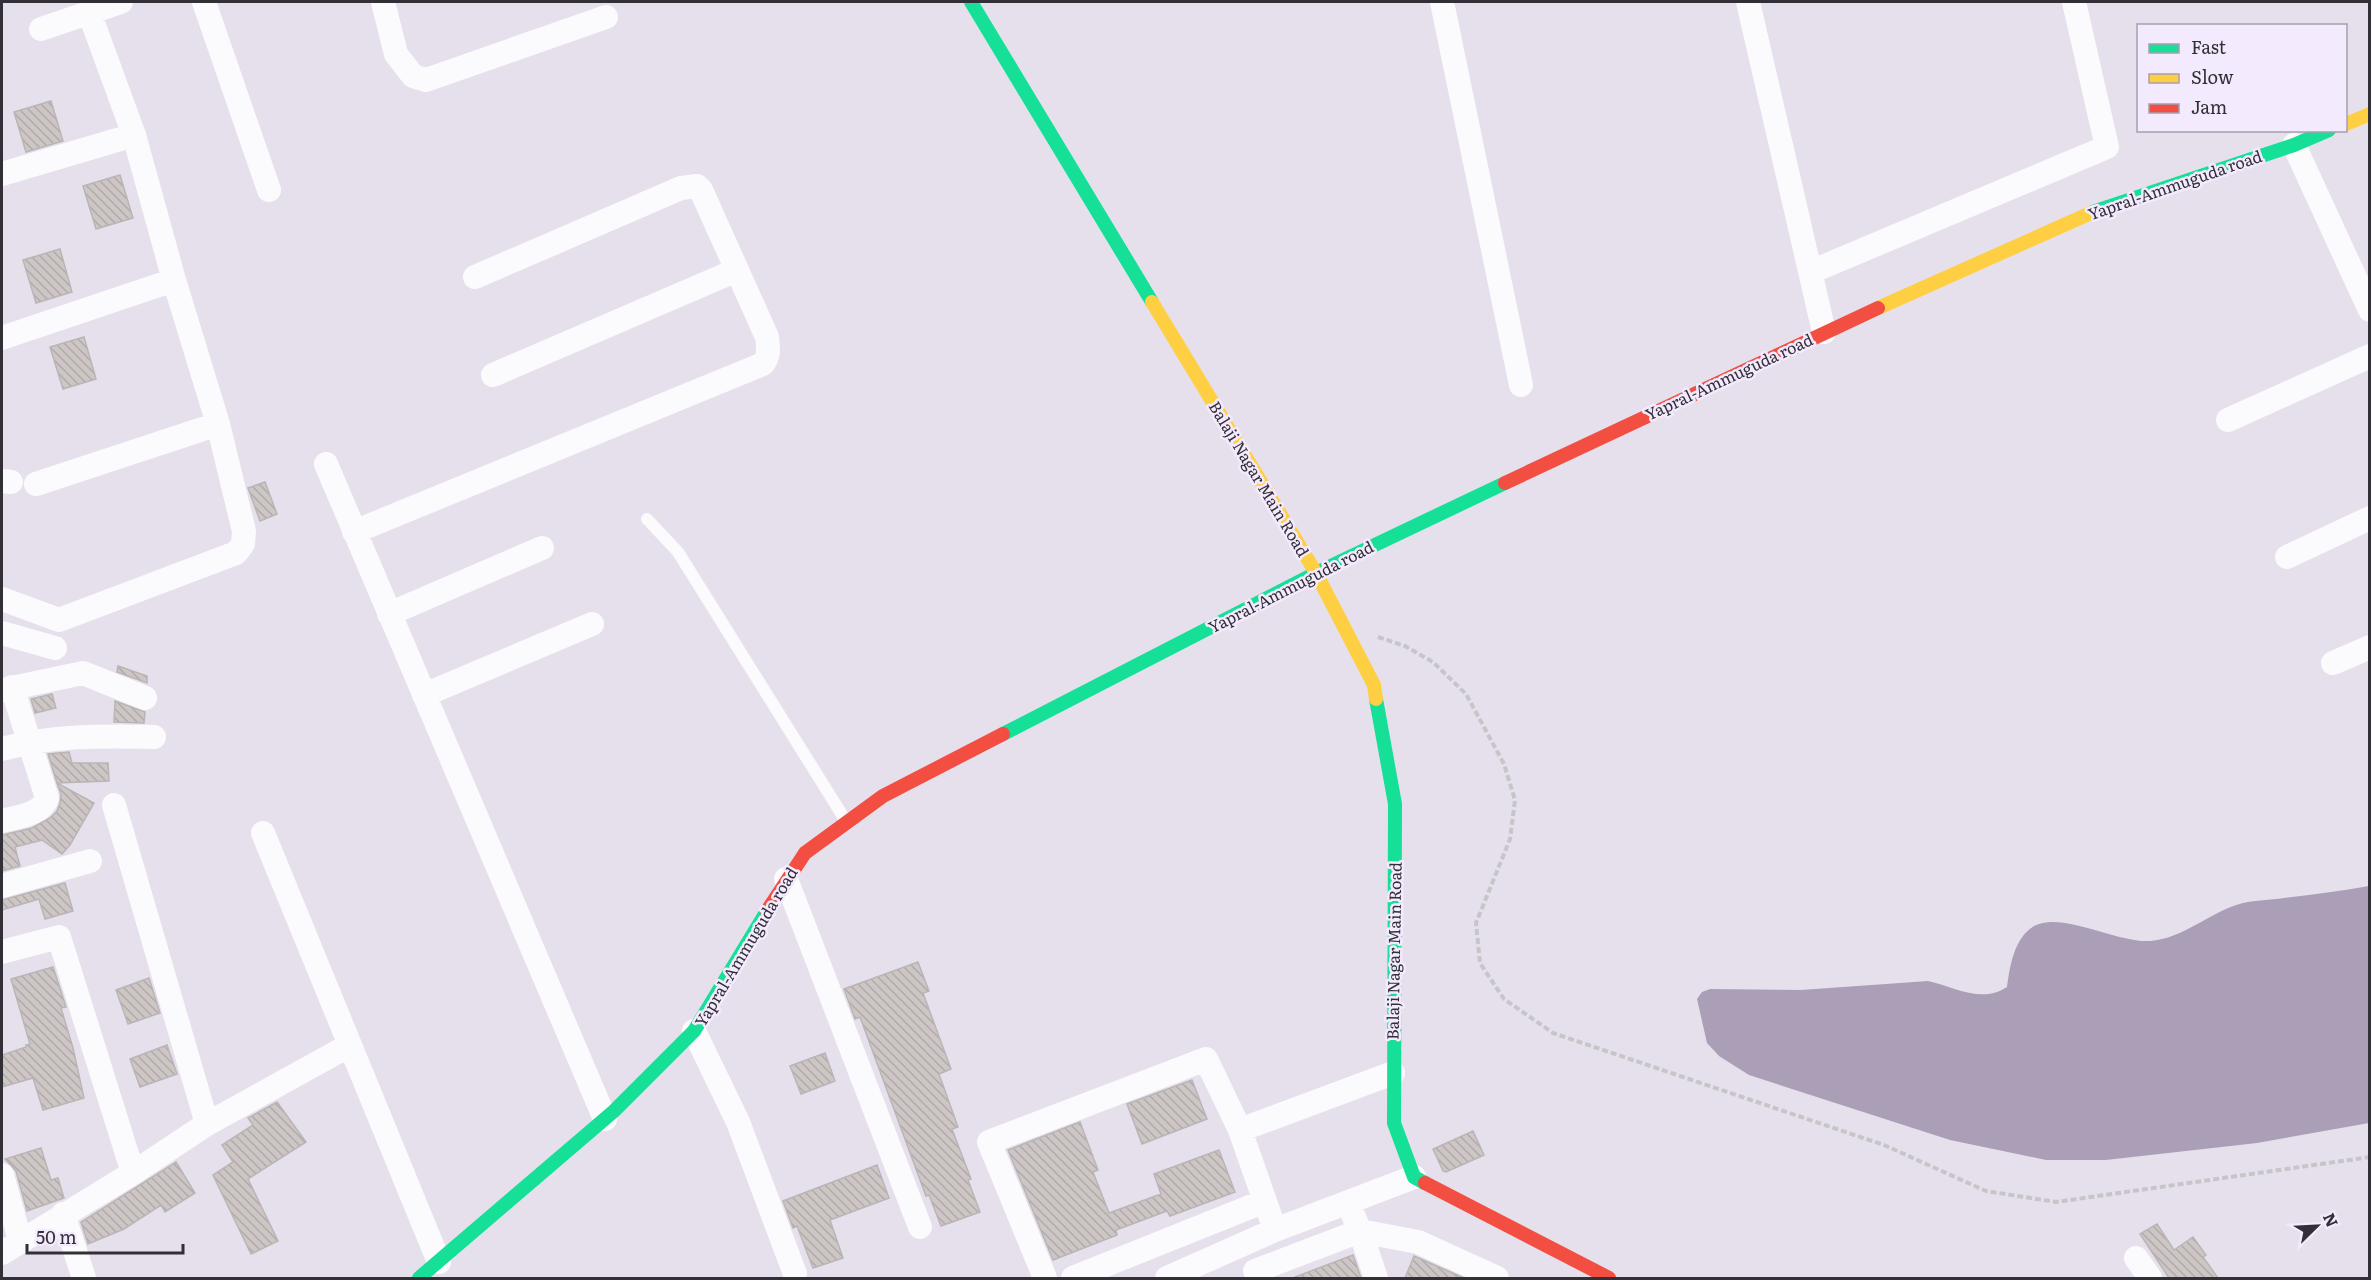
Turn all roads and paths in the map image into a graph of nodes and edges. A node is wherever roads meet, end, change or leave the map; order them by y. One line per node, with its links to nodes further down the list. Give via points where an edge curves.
1 (121, 2): 8 (street)
2 (204, 2): 17 (street)
3 (383, 2): 9 (street, via 396,54 413,76 426,80)
4 (971, 2): 37 (main road, Balaji Nagar Main Road)
5 (1442, 2): 27 (street)
6 (1748, 2): 23 (street)
7 (2074, 2): 19 (street, via 2107,147)
8 (89, 12): 10 (street); 14 (street)
9 (606, 17)
10 (41, 29)
11 (2370, 114): 12 (main road)
12 (2347, 124)
13 (2324, 132): 15 (main road, Yapral-Ammuguda road)
14 (134, 135): 16 (street); 21 (street)
15 (2294, 145): 22 (street); 23 (main road, Yapral-Ammuguda road, via 2098,210)
16 (2, 174)
17 (269, 190)
18 (737, 270): 20 (street, via 701,190 690,186); 26 (street); 34 (street, via 767,337 769,350 763,364)
19 (1813, 271)
20 (475, 277)
21 (174, 280): 24 (street); 29 (street)
22 (2370, 310)
23 (1824, 332): 37 (main road, Yapral-Ammuguda road)
24 (2, 338)
25 (2370, 356): 28 (street)
26 (493, 375)
27 (1521, 385)
28 (2228, 420)
29 (218, 424): 31 (street); 38 (street, via 244,531 243,544 236,553 59,620)
30 (326, 464): 34 (street)
31 (36, 484)
32 (2370, 518): 36 (street)
33 (647, 519): 54 (lane, via 678,552)
34 (354, 532): 39 (street)
35 (542, 548): 39 (street)
36 (2287, 557)
37 (1316, 573): 41 (main road, Balaji Nagar Main Road); 54 (main road, Yapral-Ammuguda road, via 884,796)
38 (2, 599)
39 (389, 614): 47 (street)
40 (592, 624): 47 (street)
41 (1343, 626): 62 (main road, Balaji Nagar Main Road, via 1374,685 1395,804); 66 (path, via 1405,646 1433,663 1466,694 1504,765 1515,800 1510,839 1476,923 1480,963 1504,999 1553,1033 1884,1144 1986,1191 2056,1202)
42 (2, 633): 44 (street)
43 (2370, 647): 45 (street)
44 (55, 648)
45 (2333, 663)
46 (7, 689): 48 (street, via 83,673); 50 (street)
47 (424, 695): 63 (street)
48 (145, 698)
49 (154, 737): 50 (street, via 89,735)
50 (29, 741): 51 (street); 53 (street, via 47,798 45,805)
51 (2, 749)
52 (114, 805): 64 (street)
53 (2, 821)
54 (847, 822): 57 (main road, Yapral-Ammuguda road, via 805,853)
55 (263, 833): 61 (street)
56 (90, 861): 58 (street)
57 (786, 879): 60 (main road, Yapral-Ammuguda road); 73 (street)
58 (2, 886)
59 (2, 952): 67 (street, via 58,937)
60 (694, 1031): 63 (main road, Yapral-Ammuguda road); 79 (street, via 738,1122)
61 (350, 1045): 64 (street); 78 (street)
62 (1393, 1073): 65 (street); 69 (main road, Balaji Nagar Main Road, via 1394,1123)
63 (605, 1119): 78 (main road, Yapral-Ammuguda road)
64 (207, 1124): 67 (street)
65 (1239, 1130): 70 (street); 82 (street, via 1206,1059 989,1142)
66 (2370, 1157)
67 (133, 1173): 72 (street)
68 (2, 1175): 76 (street)
69 (1414, 1177): 71 (street); 88 (main road)
70 (1265, 1201): 74 (street); 83 (street)
71 (1348, 1203): 74 (street); 75 (street)
72 (63, 1214): 76 (street); 80 (street)
73 (920, 1227)
74 (1275, 1230): 84 (street)
75 (1360, 1231): 85 (street, via 1255,1271); 86 (street); 87 (street, via 1418,1242)
76 (11, 1247)
77 (2136, 1258): 89 (street)
78 (439, 1262): 81 (main road, Yapral-Ammuguda road)
79 (795, 1274)
80 (84, 1278)
81 (419, 1278)
82 (1045, 1278)
83 (1073, 1278)
84 (1167, 1278)
85 (1258, 1278)
86 (1376, 1278)
87 (1497, 1278)
88 (1610, 1278)
89 (2150, 1278)

